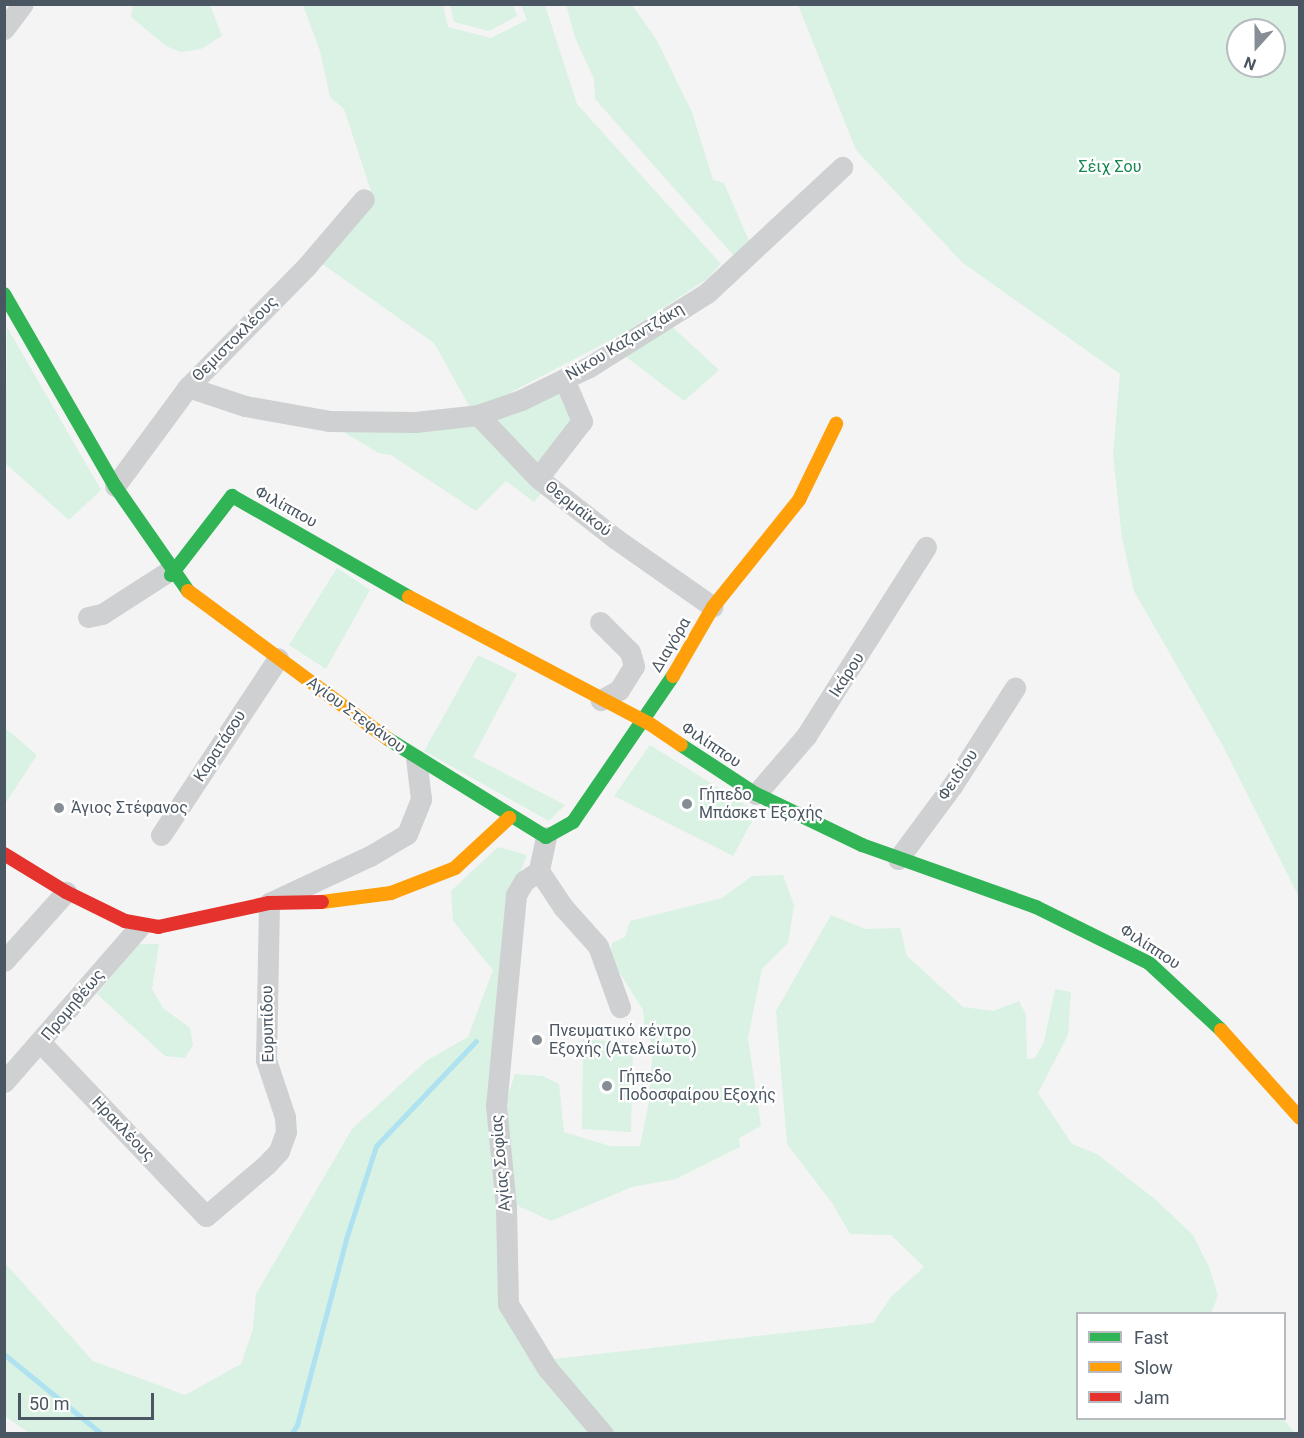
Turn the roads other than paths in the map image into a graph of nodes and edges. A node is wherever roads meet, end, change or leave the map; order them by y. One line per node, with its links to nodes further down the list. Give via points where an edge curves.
1 (23, 4): 2 (street)
2 (4, 29)
3 (842, 167): 6 (street, Νίκου Καζαντζάκη, via 706,293)
4 (363, 199): 7 (street, Θεμιστοκλέους, via 306,267)
5 (4, 294): 11 (street, Αγίου Στεφάνου)
6 (564, 379): 8 (street, Νίκου Καζαντζάκη); 10 (street, Θερμαϊκού, via 582,421)
7 (188, 387): 8 (street, Νίκου Καζαντζάκη, via 245,406 329,421 415,423); 11 (street, Θεμιστοκλέους)
8 (478, 415): 10 (street)
9 (836, 424): 14 (street, Διαγόρα, via 799,500)
10 (538, 478): 14 (street, Θερμαϊκού)
11 (115, 486): 13 (street, Αγίου Στεφάνου)
12 (926, 547): 22 (street, Ικάρου, via 806,736)
13 (170, 573): 15 (street, via 102,614); 17 (street, Αγίου Στεφάνου, via 217,615); 19 (street, Φιλίππου, via 232,496)
14 (713, 607): 20 (street, Διαγόρα)
15 (88, 617)
16 (600, 622): 19 (street, via 630,652 634,666 618,690)
17 (278, 658): 21 (street, Αγίου Στεφάνου); 24 (street, Καρατάσου)
18 (1015, 688): 27 (street, Φειδίου)
19 (601, 700): 20 (street, Φιλίππου)
20 (641, 722): 22 (street, Φιλίππου); 25 (street, Διαγόρα, via 573,822)
21 (416, 760): 23 (street); 30 (street, Αγίου Στεφάνου, via 421,799 407,834 370,856)
22 (756, 794): 27 (street, Φιλίππου)
23 (509, 818): 25 (street); 30 (street, via 444,875 391,893 328,902)
24 (161, 835)
25 (546, 837): 28 (street)
26 (4, 854): 29 (street)
27 (898, 859): 36 (street, Φιλίππου, via 1036,907 1149,963 1192,1000)
28 (539, 870): 33 (street, via 563,907 598,946); 38 (street, Αγίας Σοφίας, via 524,881 516,895 496,1105 506,1207 508,1304 547,1368)
29 (66, 892): 31 (street); 32 (street)
30 (268, 903): 31 (street, Αγίου Στεφάνου, via 175,924); 37 (street, Ευρυπίδου, via 266,1060 285,1117 286,1132 279,1151 267,1164)
31 (139, 927): 34 (street, Προμηθέως)
32 (4, 961)
33 (620, 1007)
34 (41, 1043): 35 (street, Προμηθέως); 37 (street, Ηρακλέους)
35 (4, 1082)
36 (1299, 1118)
37 (206, 1216)
38 (603, 1434)

